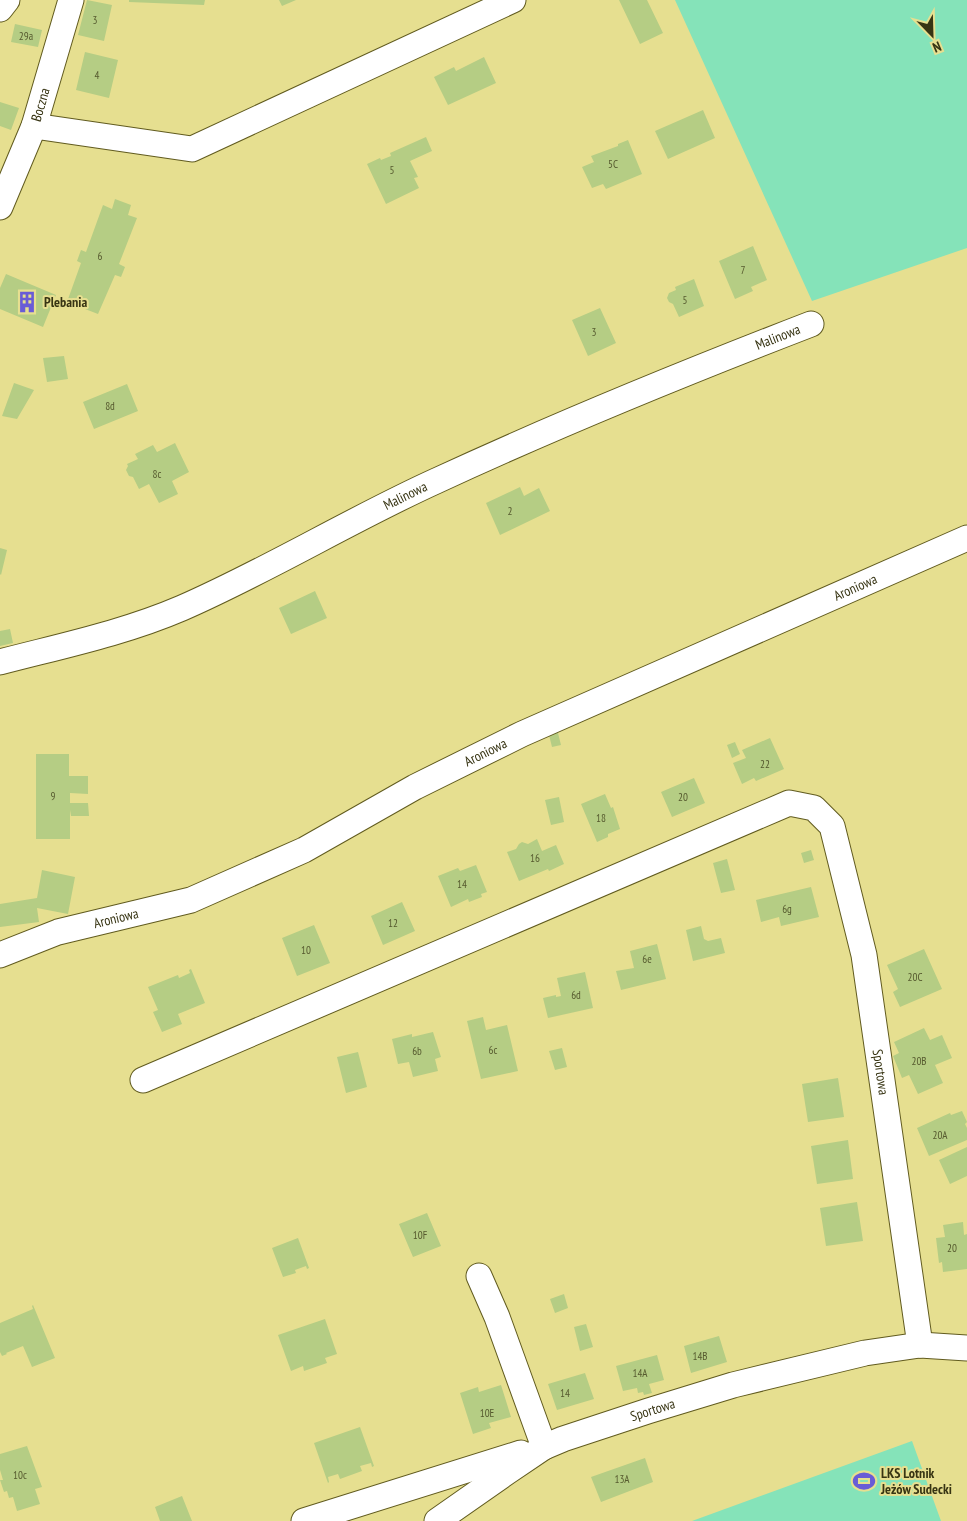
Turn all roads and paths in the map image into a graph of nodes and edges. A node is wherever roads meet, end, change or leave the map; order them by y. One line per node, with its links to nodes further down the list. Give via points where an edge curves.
1 (7, 0): 4 (street)
2 (71, 0): 5 (street, Boczna)
3 (513, 0): 5 (street, via 192,149)
4 (0, 9)
5 (34, 126): 6 (street, Boczna)
6 (0, 207)
7 (811, 324): 9 (street, Malinowa, via 680,374 442,478 182,608 127,628)
8 (967, 538): 10 (street, Aroniowa, via 522,734 415,787 304,850 191,900 58,932)
9 (0, 662)
10 (0, 955)
11 (143, 1080): 13 (street, Sportowa, via 789,803 814,808 832,826 864,955)
12 (480, 1276): 15 (street, via 497,1317)
13 (920, 1345): 14 (street, Sportowa); 15 (street, Sportowa, via 865,1353 733,1385 563,1439)
14 (967, 1348)
15 (536, 1453): 16 (street, via 521,1453); 17 (street, Sportowa)
16 (304, 1521)
17 (437, 1521)

